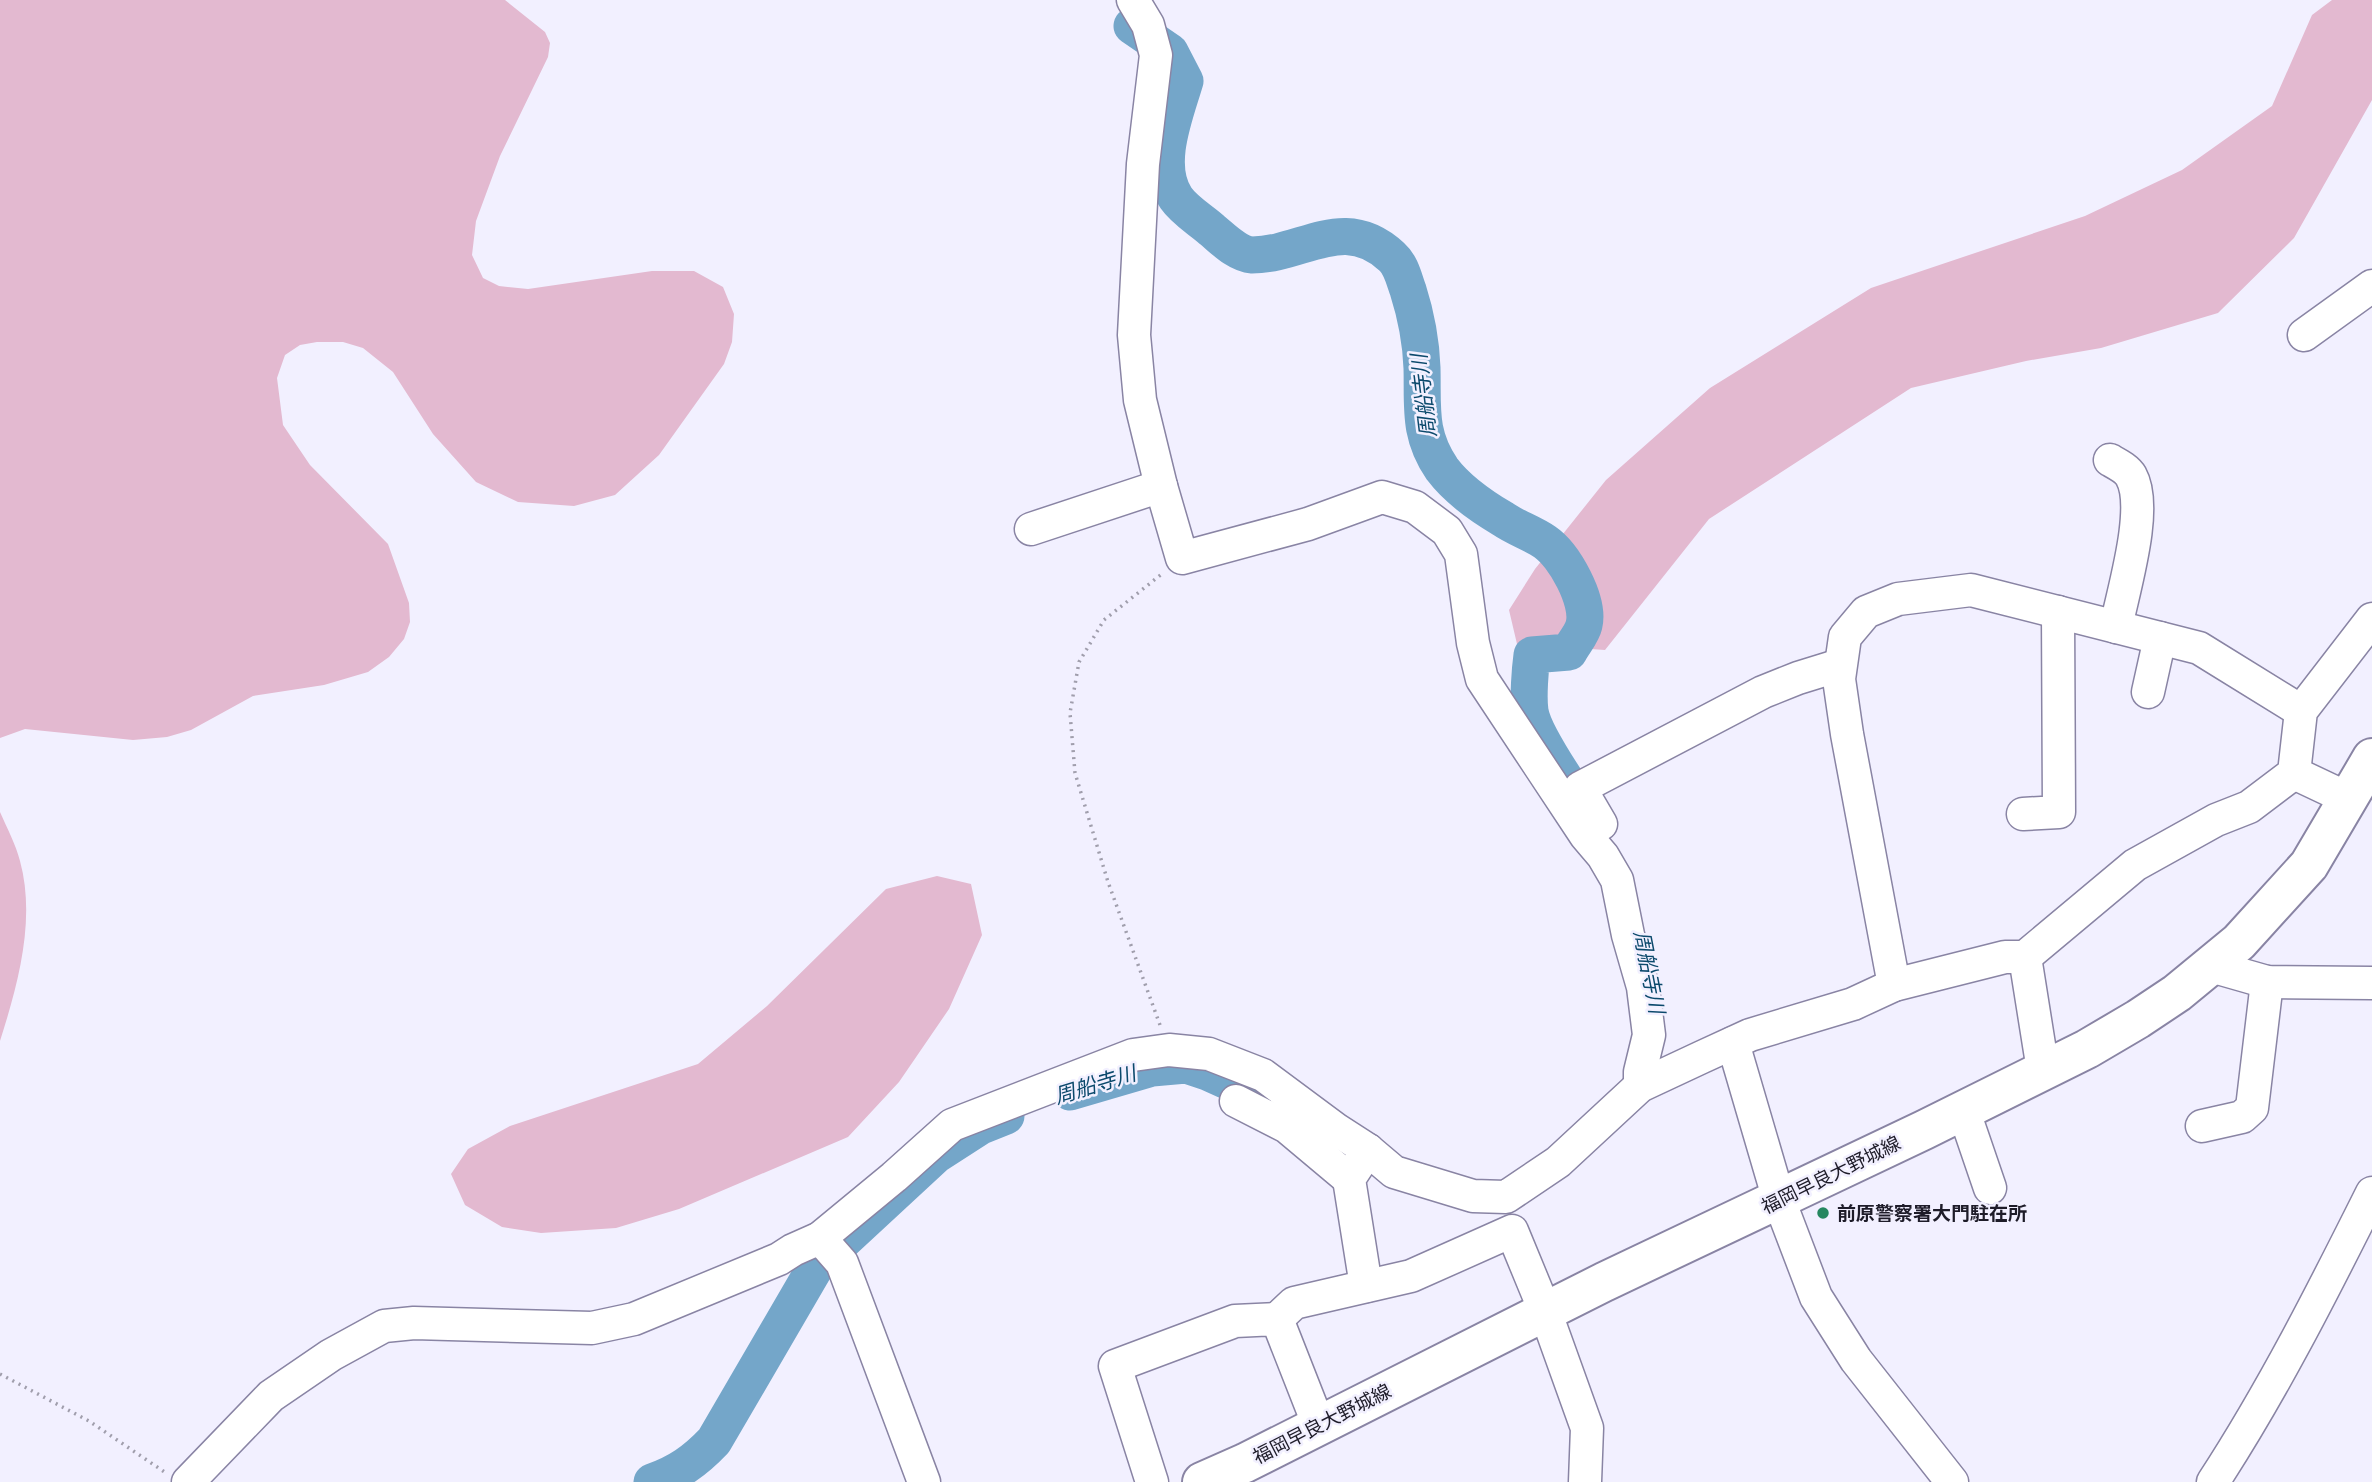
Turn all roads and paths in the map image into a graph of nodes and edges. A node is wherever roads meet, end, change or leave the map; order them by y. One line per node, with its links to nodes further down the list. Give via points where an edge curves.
1 (1146, 27): 5 (street, via 1134,335 1140,400)
2 (2372, 286): 3 (street)
3 (2304, 335)
4 (2110, 460): 10 (street, via 2131,475 2138,496 2137,527)
5 (1161, 486): 6 (street); 7 (street)
6 (1031, 529)
7 (1182, 558): 19 (street, via 1308,524 1382,497 1415,507 1447,531 1461,554 1482,679); 26 (path, via 1104,620 1079,662 1070,713 1075,773 1108,883)
8 (2058, 612): 10 (street); 12 (street, via 1970,590 1898,599 1866,612 1845,637); 18 (street, via 2067,811)
9 (2372, 619): 14 (street)
10 (2116, 627): 11 (street)
11 (2160, 638): 13 (street); 14 (street, via 2199,648)
12 (1840, 665): 19 (street, via 1763,692 1580,788 1603,829); 24 (street, via 1847,734)
13 (2148, 692)
14 (2301, 711): 16 (street)
15 (2372, 758): 17 (main road, 福岡早良大野城線)
16 (2294, 773): 17 (street); 20 (street, via 2249,807 2135,865)
17 (2349, 799): 21 (main road, 福岡早良大野城線, via 2309,865)
18 (2023, 814)
19 (1597, 848): 28 (street, via 1617,880 1643,987 1649,1035 1640,1072)
20 (2025, 957): 24 (street, via 2005,957); 27 (street)
21 (2211, 966): 22 (street); 27 (main road, 福岡早良大野城線, via 2138,1019)
22 (2267, 982): 23 (street); 31 (street, via 2252,1108 2242,1117)
23 (2372, 983)
24 (1894, 985): 25 (street, via 1853,1004)
25 (1734, 1043): 28 (street); 35 (street)
26 (1169, 1050): 32 (street, via 1209,1054 1263,1075 1337,1130); 36 (street, via 1133,1055 952,1125)
27 (2043, 1070): 30 (main road, 福岡早良大野城線)
28 (1649, 1082): 32 (street, via 1558,1162 1506,1197 1473,1196)
29 (1236, 1101): 32 (street)
30 (1963, 1109): 33 (street); 35 (main road, 福岡早良大野城線)
31 (2202, 1126)
32 (1358, 1164): 37 (street)
33 (1990, 1188)
34 (2372, 1193): 48 (street, via 2240,1441)
35 (1779, 1200): 38 (main road, 福岡早良大野城線); 47 (street, via 1816,1297 1856,1360)
36 (820, 1238): 42 (street, via 634,1319 592,1328 384,1326 271,1396); 43 (street, via 842,1263)
37 (1366, 1286): 38 (street, via 1411,1276 1512,1231); 39 (street, via 1294,1303)
38 (1545, 1311): 41 (main road, 福岡早良大野城線); 46 (street, via 1587,1427)
39 (1277, 1319): 41 (street); 44 (street, via 1235,1321 1115,1366)
40 (0, 1374): 42 (path, via 89,1421)
41 (1319, 1426): 45 (main road, 福岡早良大野城線)
42 (178, 1478)
43 (924, 1482)
44 (1152, 1482)
45 (1202, 1482)
46 (1585, 1482)
47 (1952, 1482)
48 (2213, 1482)

